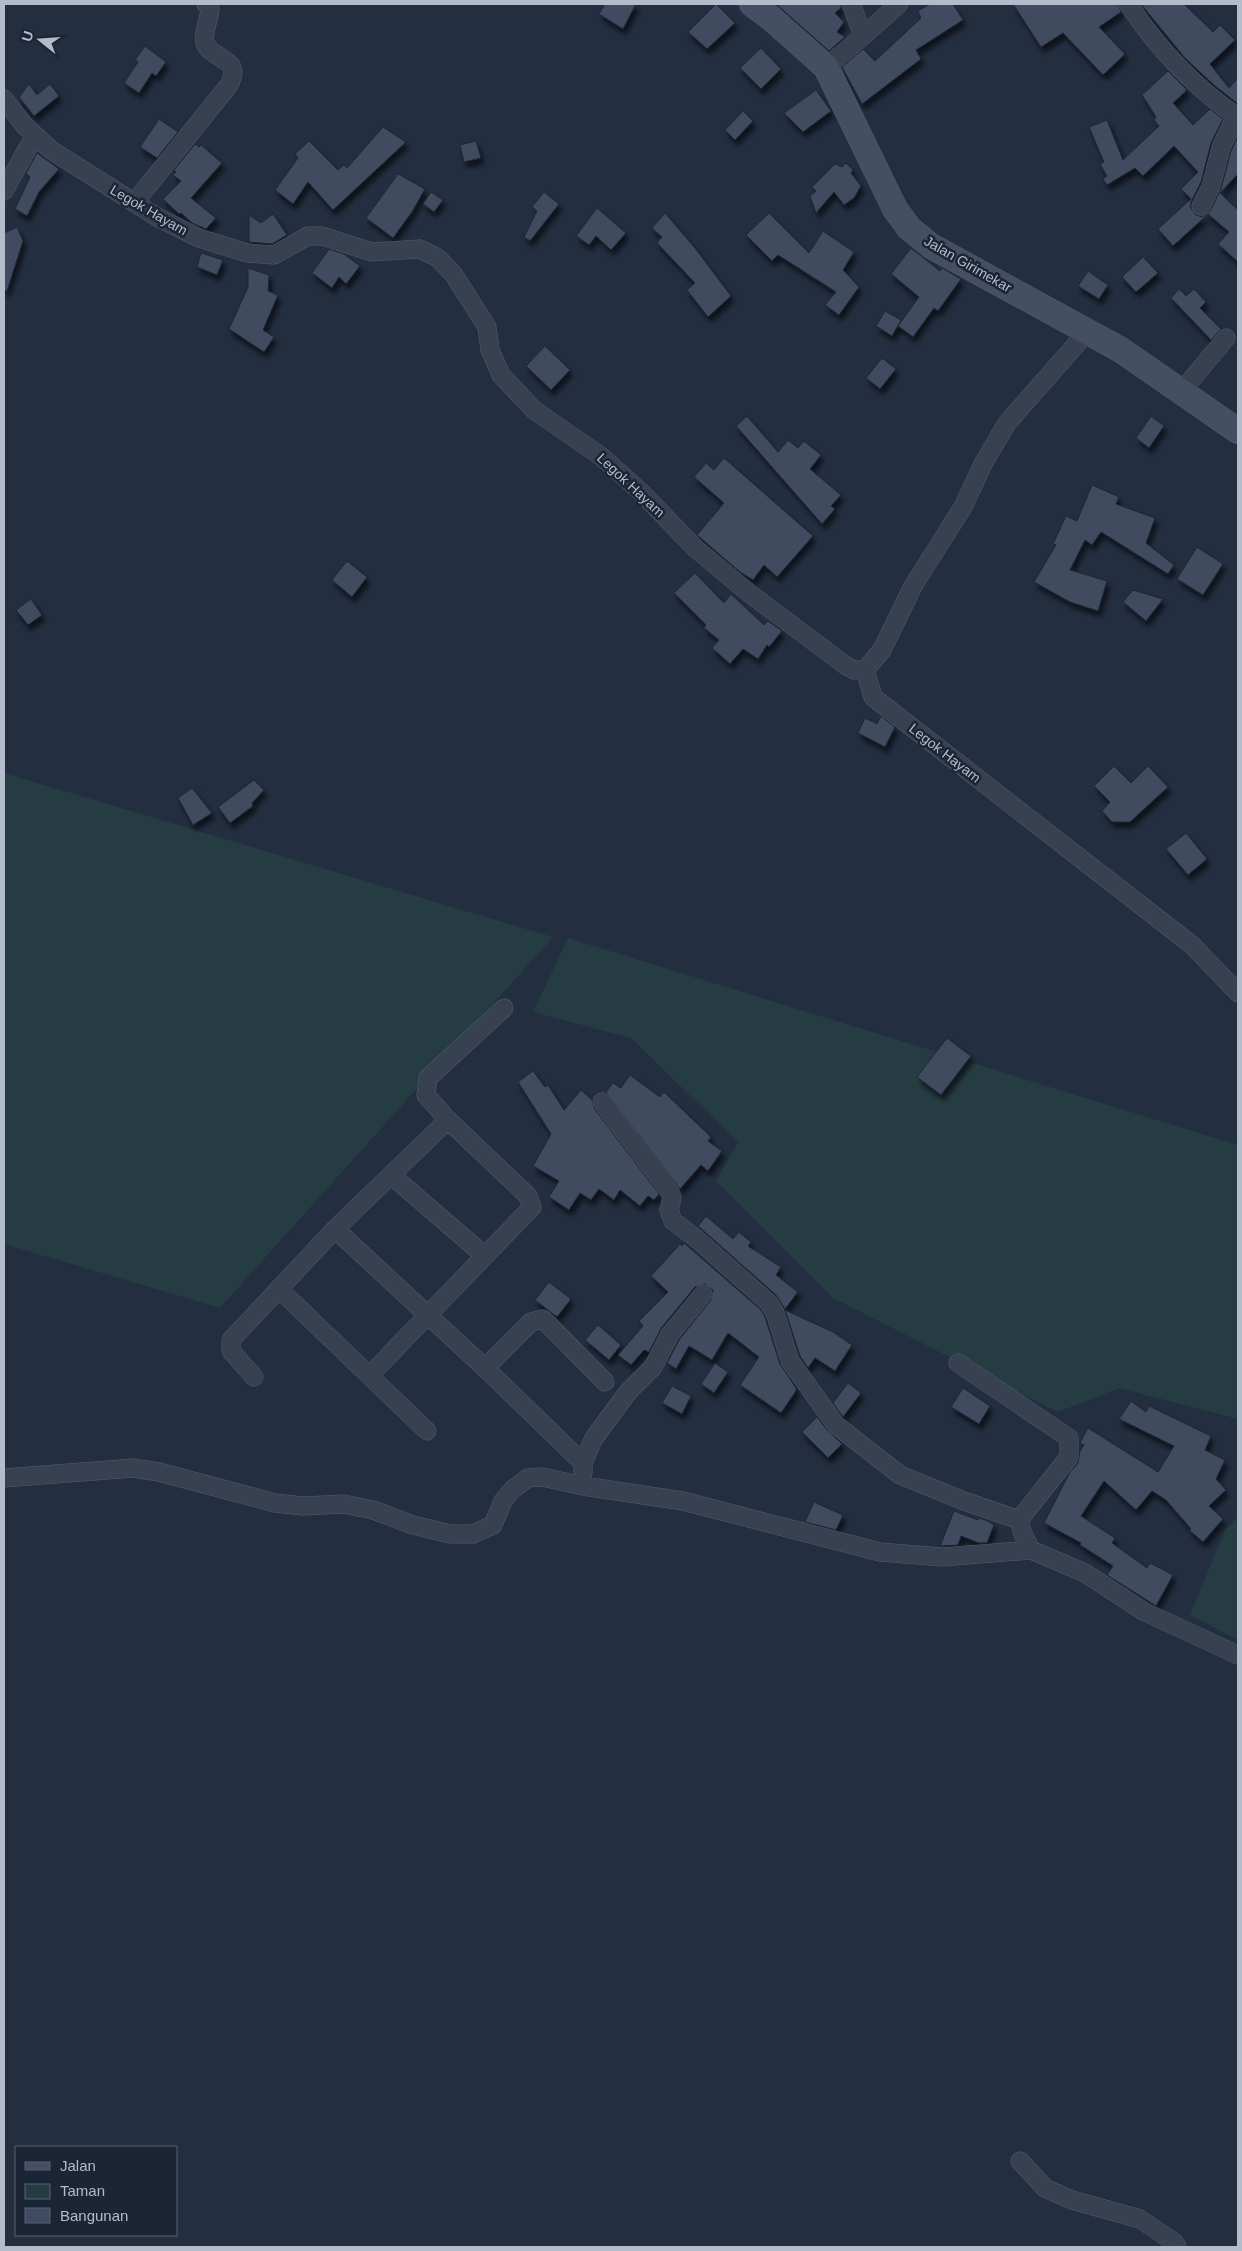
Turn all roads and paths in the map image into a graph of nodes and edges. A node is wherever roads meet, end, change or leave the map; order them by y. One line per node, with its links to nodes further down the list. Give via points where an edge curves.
1 (206, 4): 12 (street, via 210,14 204,40 227,61 233,70 233,78)
2 (752, 4): 7 (street, Jalan Girimekar)
3 (851, 4): 6 (street)
4 (899, 4): 6 (street)
5 (1128, 4): 9 (street, via 1186,74)
6 (863, 36): 7 (street)
7 (826, 67): 14 (street, Jalan Girimekar, via 895,208 909,228 931,246)
8 (4, 99): 10 (street, Legok Hayam)
9 (1237, 116): 13 (street, via 1221,147 1211,186)
10 (35, 136): 11 (street); 12 (street, Legok Hayam, via 51,150)
11 (4, 191)
12 (134, 202): 18 (street, Legok Hayam, via 199,238 247,253 274,255 308,236 315,236 372,252 420,250 438,258 454,275 487,327 490,350 502,375 534,410 602,457 694,546 749,593 845,665 854,670)
13 (1201, 206)
14 (1088, 331): 16 (street, Jalan Girimekar); 18 (street, via 1007,423 963,507 913,586 882,650)
15 (1226, 338): 16 (street)
16 (1182, 391): 17 (street, Jalan Girimekar)
17 (1238, 431)
18 (865, 670): 19 (street, Legok Hayam, via 873,697 1192,945)
19 (1238, 993)
20 (504, 1008): 22 (street, via 428,1078 426,1095)
21 (602, 1102): 38 (street, via 670,1192 669,1210 673,1220 769,1303 790,1361 836,1425 900,1475)
22 (448, 1120): 23 (street); 25 (street, via 528,1196 532,1207)
23 (391, 1175): 24 (street); 25 (street)
24 (335, 1229): 26 (street); 28 (street)
25 (485, 1256): 28 (street)
26 (279, 1289): 31 (street); 32 (street, via 231,1340 231,1351)
27 (703, 1294): 35 (street, via 670,1334 653,1367 628,1392 599,1431)
28 (427, 1316): 30 (street); 31 (street)
29 (958, 1363): 38 (street, via 1069,1438 1069,1457)
30 (485, 1368): 33 (street, via 536,1319 547,1322); 35 (street)
31 (370, 1375): 34 (street)
32 (254, 1377)
33 (605, 1382)
34 (428, 1431)
35 (582, 1463): 37 (street)
36 (4, 1478): 37 (street, via 133,1468 275,1503 303,1506 344,1504 373,1510 450,1534 473,1534 493,1525 508,1495 528,1478 542,1477)
37 (583, 1486): 39 (street, via 683,1501 880,1552 942,1557)
38 (1020, 1520): 39 (street)
39 (1031, 1550): 40 (street, via 1084,1572 1145,1612)
40 (1238, 1655)
41 (1020, 2161): 42 (street, via 1045,2188 1072,2200 1140,2219)
42 (1177, 2247)

